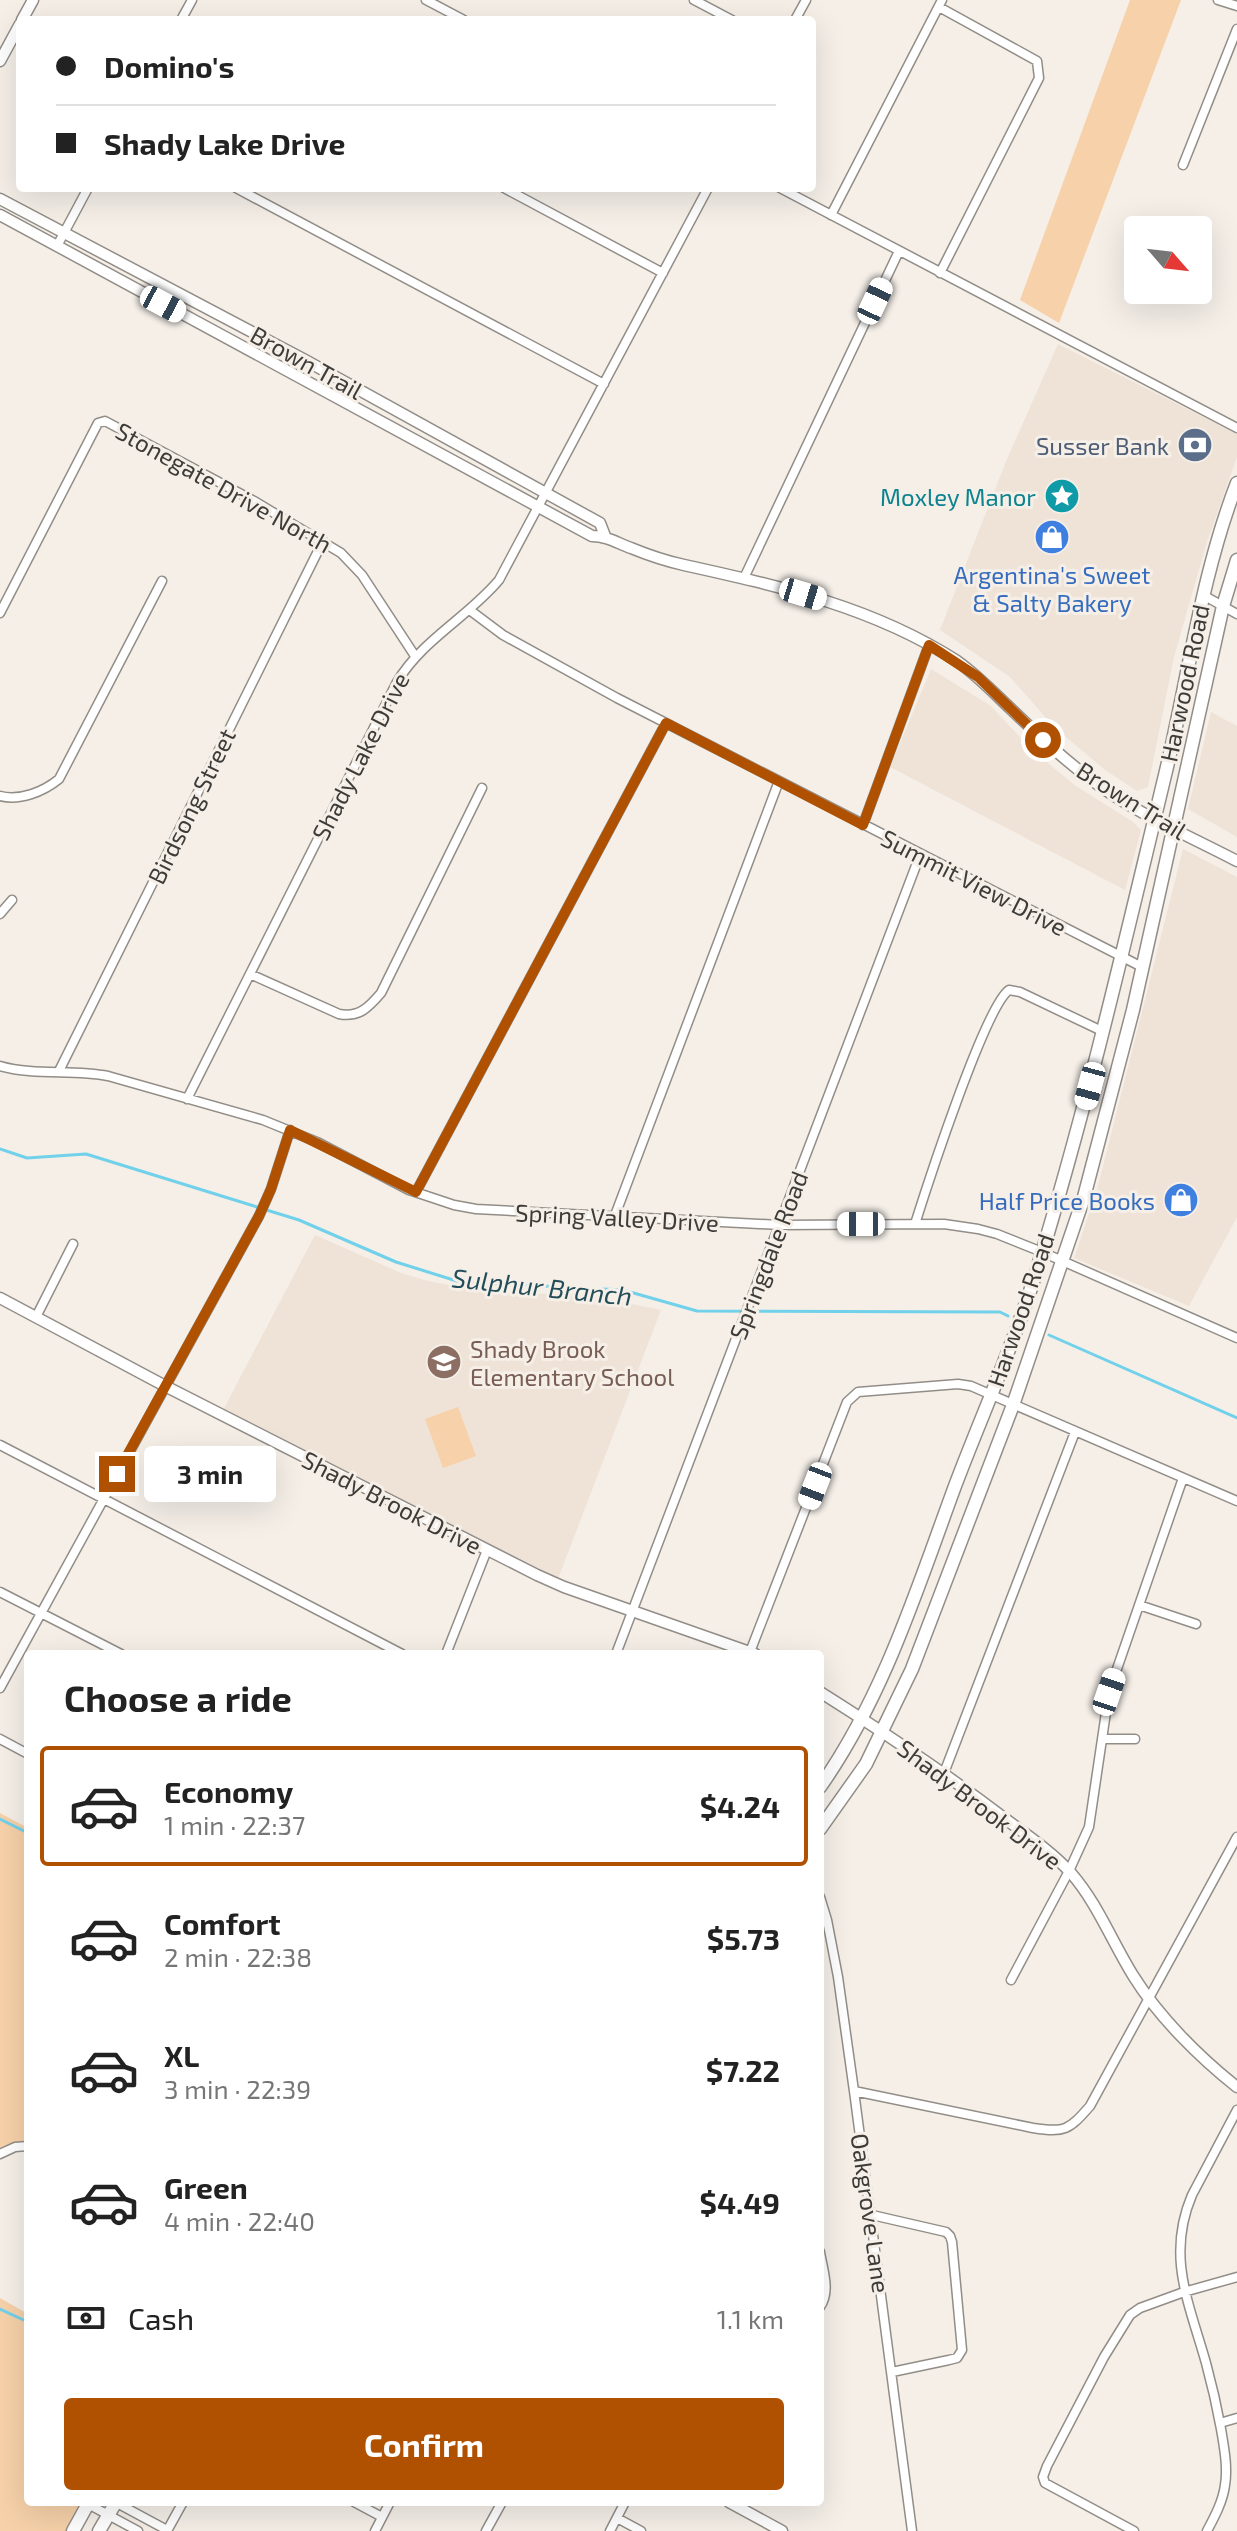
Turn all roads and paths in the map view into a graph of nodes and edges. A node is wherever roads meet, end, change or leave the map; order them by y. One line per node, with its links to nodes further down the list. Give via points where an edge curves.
1 (426, 0): 6 (street)
2 (694, 0): 7 (street)
3 (1218, 0): 5 (street)
4 (941, 4): 19 (street); 24 (street, via 1037,61 1040,70)
5 (1237, 6)
6 (456, 16)
7 (724, 16)
8 (1237, 29): 11 (street)
9 (16, 31): 10 (street)
10 (0, 61)
11 (1183, 165)
12 (86, 192): 20 (street)
13 (244, 192): 27 (street)
14 (511, 192): 23 (street)
15 (706, 192): 23 (street, Shady Lake Drive)
16 (788, 192): 19 (street)
17 (0, 199): 20 (street, Brown Trail)
18 (0, 215): 21 (street, Brown Trail)
19 (831, 215): 22 (street)
20 (64, 232): 21 (street); 25 (street, Brown Trail)
21 (57, 246): 26 (street, Brown Trail)
22 (899, 251): 24 (street); 35 (street)
23 (663, 273): 27 (street, Shady Lake Drive)
24 (940, 273): 28 (street)
25 (305, 360): 26 (street); 30 (street, Brown Trail)
26 (297, 376): 31 (street, Brown Trail)
27 (604, 384): 30 (street, Shady Lake Drive)
28 (1237, 428)
29 (1236, 490): 37 (main road, Harwood Road)
30 (546, 494): 31 (street, Shady Lake Drive); 32 (street, Brown Trail, via 600,523)
31 (538, 508): 32 (street, Brown Trail, via 592,536); 39 (street, Shady Lake Drive, via 499,580)
32 (605, 536): 35 (street, Brown Trail, via 669,562)
33 (323, 541): 40 (street, Stonegate Drive North, via 101,421); 43 (street, Stonegate Drive North, via 362,575); 60 (street, Birdsong Street)
34 (1237, 560): 38 (main road, Harwood Road)
35 (744, 578): 42 (street, Brown Trail, via 847,607)
36 (162, 581): 47 (street, via 66,770 37,793)
37 (1203, 595): 38 (street); 48 (main road, Harwood Road)
38 (1223, 606): 41 (street); 50 (main road, Harwood Road)
39 (471, 611): 43 (street, Shady Lake Drive); 44 (street, Summit View Drive, via 503,635)
40 (0, 613)
41 (1237, 614)
42 (929, 645): 48 (street, Brown Trail, via 978,677 1090,779); 49 (street)
43 (415, 656): 57 (street, Shady Lake Drive, via 397,682)
44 (666, 723): 45 (street, Summit View Drive); 63 (street)
45 (779, 781): 49 (street, Summit View Drive); 64 (street)
46 (482, 788): 57 (street, via 381,993 368,1008 355,1015 339,1014)
47 (0, 796)
48 (1155, 818): 50 (street, Brown Trail); 55 (main road, Harwood Road)
49 (863, 825): 51 (street, Summit View Drive)
50 (1173, 828): 52 (street, Brown Trail); 56 (main road, Harwood Road)
51 (920, 855): 55 (street, Summit View Drive); 66 (street, Springdale Road)
52 (1237, 861)
53 (12, 900): 54 (street)
54 (0, 914)
55 (1121, 957): 56 (street, Summit View Drive); 58 (main road, Harwood Road)
56 (1142, 967): 69 (main road, Harwood Road, via 1084,1197)
57 (250, 974): 61 (street, Shady Lake Drive)
58 (1104, 1032): 65 (street, via 1020,992 1001,995); 68 (main road, Harwood Road)
59 (0, 1066): 60 (street, Spring Valley Drive)
60 (59, 1071): 61 (street, Spring Valley Drive, via 108,1076)
61 (187, 1099): 62 (street, Spring Valley Drive)
62 (290, 1130): 63 (street, Spring Valley Drive); 73 (street, via 259,1216)
63 (416, 1192): 64 (street, Spring Valley Drive, via 486,1211)
64 (614, 1218): 66 (street, Spring Valley Drive)
65 (915, 1224): 66 (street, Spring Valley Drive); 68 (street, Spring Valley Drive, via 978,1229)
66 (780, 1225): 84 (street, Springdale Road)
67 (73, 1244): 71 (street)
68 (1042, 1252): 69 (street, Spring Valley Drive); 74 (main road, Harwood Road)
69 (1062, 1261): 72 (street, Spring Valley Drive); 75 (main road, Harwood Road)
70 (0, 1298): 71 (street, Shady Brook Drive)
71 (36, 1317): 73 (street, Shady Brook Drive)
72 (1237, 1338)
73 (167, 1387): 79 (street); 81 (street, Shady Brook Drive)
74 (990, 1394): 75 (street); 92 (street, via 958,1384 867,1390 847,1402); 95 (main road, Harwood Road, via 906,1619)
75 (1013, 1405): 76 (street); 96 (main road, Harwood Road)
76 (1075, 1432): 78 (street); 101 (street)
77 (0, 1445): 79 (street)
78 (1183, 1478): 80 (street); 83 (street)
79 (102, 1500): 85 (street); 88 (street)
80 (1237, 1501)
81 (487, 1550): 84 (street, Shady Brook Drive, via 564,1587); 89 (street)
82 (0, 1592): 85 (street)
83 (1139, 1605): 86 (street); 98 (street, via 1109,1692)
84 (632, 1609): 90 (street, Springdale Road); 91 (street, Shady Brook Drive)
85 (41, 1614): 87 (street); 93 (street)
86 (1196, 1624)
87 (113, 1650)
88 (394, 1650)
89 (448, 1650)
90 (617, 1650)
91 (744, 1650)
92 (753, 1650)
93 (0, 1688)
94 (824, 1694): 95 (street, Shady Brook Drive)
95 (862, 1718): 96 (street, Shady Brook Drive); 102 (main road, Harwood Road)
96 (884, 1732): 101 (street, Shady Brook Drive); 103 (main road, Harwood Road)
97 (0, 1739): 100 (street)
98 (1102, 1739): 99 (street); 105 (street, via 1089,1827)
99 (1135, 1739)
100 (24, 1752)
101 (944, 1773): 105 (street, Shady Brook Drive)
102 (824, 1782)
103 (824, 1824)
104 (1237, 1837): 108 (street)
105 (1069, 1871): 107 (street); 108 (street, Shady Brook Drive)
106 (824, 1910): 110 (street, Oakgrove Lane)
107 (1011, 1980)
108 (1149, 1997): 109 (street, Shady Brook Drive); 110 (street, via 1090,2106 1072,2126 1051,2131)
109 (1237, 2087)
110 (854, 2091): 114 (street, Oakgrove Lane)
111 (1237, 2110): 117 (street, via 1187,2207 1179,2244)
112 (24, 2146): 113 (street)
113 (0, 2154)
114 (872, 2215): 119 (street, Oakgrove Lane); 119 (street, via 946,2232 952,2242 962,2350 957,2358)
115 (824, 2273): 118 (street)
116 (1237, 2277): 117 (street)
117 (1184, 2292): 121 (street); 145 (street, via 1130,2315 1043,2477 1045,2483)
118 (824, 2301)
119 (892, 2372): 144 (street, Oakgrove Lane)
120 (1237, 2418): 121 (street)
121 (1220, 2423): 146 (street, via 1226,2482)
122 (87, 2506): 135 (main road)
123 (94, 2506): 132 (street)
124 (114, 2506): 132 (main road)
125 (123, 2506): 138 (street)
126 (181, 2506): 138 (street)
127 (361, 2506): 133 (street)
128 (388, 2506): 133 (street)
129 (500, 2506): 140 (street)
130 (623, 2506): 134 (street)
131 (736, 2506): 143 (street)
132 (108, 2515): 136 (main road); 137 (street)
133 (382, 2517): 139 (street)
134 (617, 2518): 141 (street); 142 (street)
135 (73, 2531)
136 (99, 2531)
137 (138, 2531)
138 (167, 2531)
139 (375, 2531)
140 (486, 2531)
141 (610, 2531)
142 (641, 2531)
143 (782, 2531)
144 (912, 2531)
145 (1134, 2531)
146 (1207, 2531)

